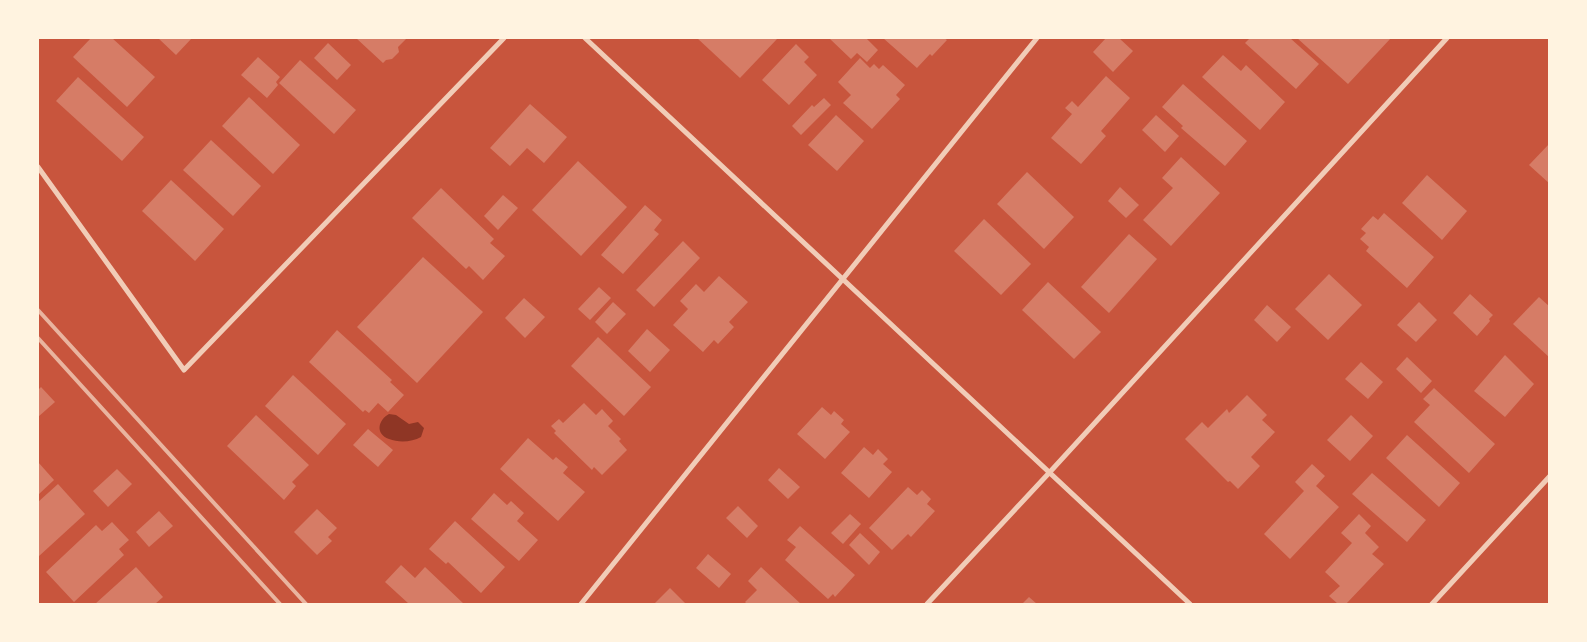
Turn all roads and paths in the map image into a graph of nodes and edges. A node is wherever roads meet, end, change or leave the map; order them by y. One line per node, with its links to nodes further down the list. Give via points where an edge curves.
1 (504, 38): 5 (street, via 184,370)
2 (585, 38): 6 (street)
3 (1037, 38): 6 (street)
4 (1447, 38): 7 (street)
5 (38, 167)
6 (843, 280): 7 (street); 9 (street)
7 (1049, 473): 10 (street); 11 (street)
8 (1550, 476): 12 (street)
9 (581, 604)
10 (927, 604)
11 (1190, 604)
12 (1432, 604)

